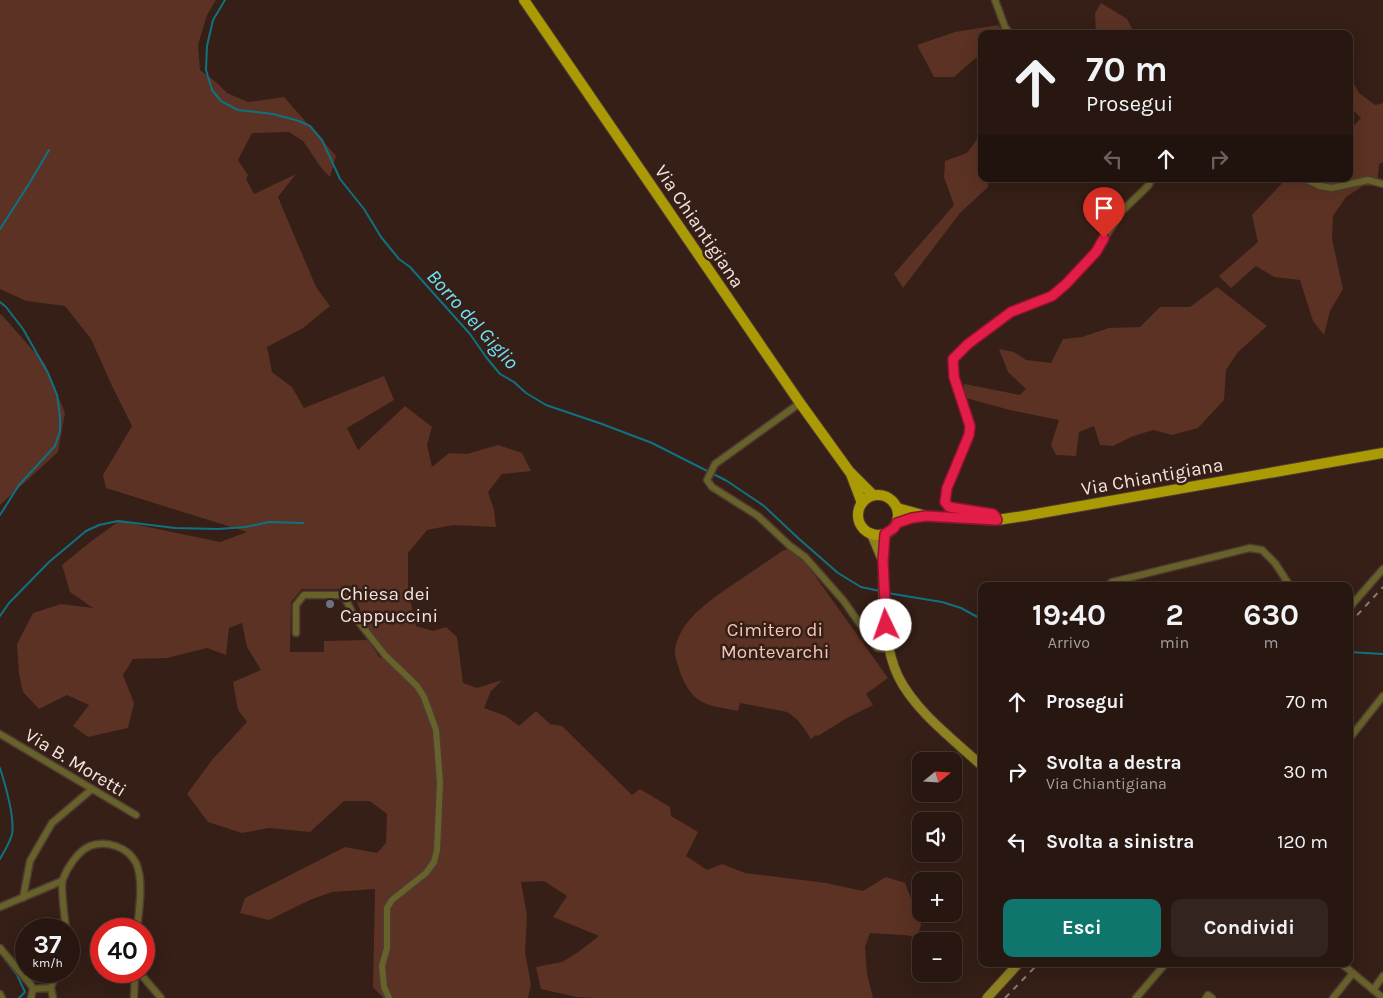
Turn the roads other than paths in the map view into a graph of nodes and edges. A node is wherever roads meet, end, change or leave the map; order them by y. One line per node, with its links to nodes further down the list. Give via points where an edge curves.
1 (524, 0): 7 (main road, Via Chiantigiana)
2 (995, 0): 3 (street)
3 (1008, 30)
4 (1150, 182): 14 (street, via 1122,211 1096,252 1066,284 1052,296 1011,312 953,359 954,377 970,426 945,502 949,507 993,514)
5 (1311, 182): 6 (street, via 1332,188 1368,180)
6 (1383, 184)
7 (800, 404): 9 (main road, Via Chiantigiana); 24 (street, via 715,464 707,480 712,487 758,516 805,557 843,600 877,648)
8 (1383, 453): 14 (main road, Via Chiantigiana)
9 (849, 471): 10 (main road, Via Chiantigiana); 11 (main road, Via Chiantigiana)
10 (873, 495): 11 (main road); 12 (main road, Via Chiantigiana, via 885,495)
11 (862, 503): 16 (main road, Via Chiantigiana, via 859,521)
12 (897, 508): 13 (main road, Via Chiantigiana); 15 (main road)
13 (926, 516): 14 (main road, Via Chiantigiana); 15 (main road, Via Chiantigiana)
14 (997, 520)
15 (897, 523): 17 (main road, Via Chiantigiana)
16 (871, 534): 17 (main road); 18 (street)
17 (885, 534): 18 (street)
18 (883, 561): 24 (street)
19 (1383, 569): 22 (street)
20 (1112, 582): 21 (street, via 1250,548 1262,550)
21 (1287, 582)
22 (1353, 603)
23 (296, 633): 54 (street, via 296,605 304,595 342,595 385,655 417,686 436,730 440,783 437,850 426,874 403,890 387,908 387,948 382,966)
24 (889, 649): 28 (street, via 898,676 913,699)
25 (1383, 696): 27 (street)
26 (0, 734): 29 (street, Via B. Moretti)
27 (1353, 734)
28 (978, 762)
29 (92, 789): 30 (street, Via B. Moretti); 32 (street, via 52,823 30,861)
30 (136, 815)
31 (62, 881): 32 (street); 34 (street); 35 (street, via 73,860 88,847 116,846 128,852 136,863 140,878)
32 (23, 898): 33 (street)
33 (0, 907)
34 (65, 918)
35 (138, 918)
36 (0, 948): 46 (street)
37 (1015, 967): 55 (street)
38 (1162, 967): 56 (street)
39 (1346, 967): 40 (street)
40 (1354, 973): 47 (street); 59 (street)
41 (1383, 976): 47 (street)
42 (52, 983): 45 (street)
43 (135, 983): 52 (street)
44 (148, 983): 53 (street)
45 (51, 988): 46 (street); 51 (street)
46 (33, 989): 50 (street)
47 (1373, 990): 60 (street)
48 (0, 994): 49 (street)
49 (2, 998)
50 (32, 998)
51 (53, 998)
52 (134, 998)
53 (161, 998)
54 (389, 998)
55 (987, 998)
56 (1136, 998)
57 (1206, 998): 58 (street, via 1208,995)
58 (1212, 998)
59 (1333, 998)
60 (1383, 998)

